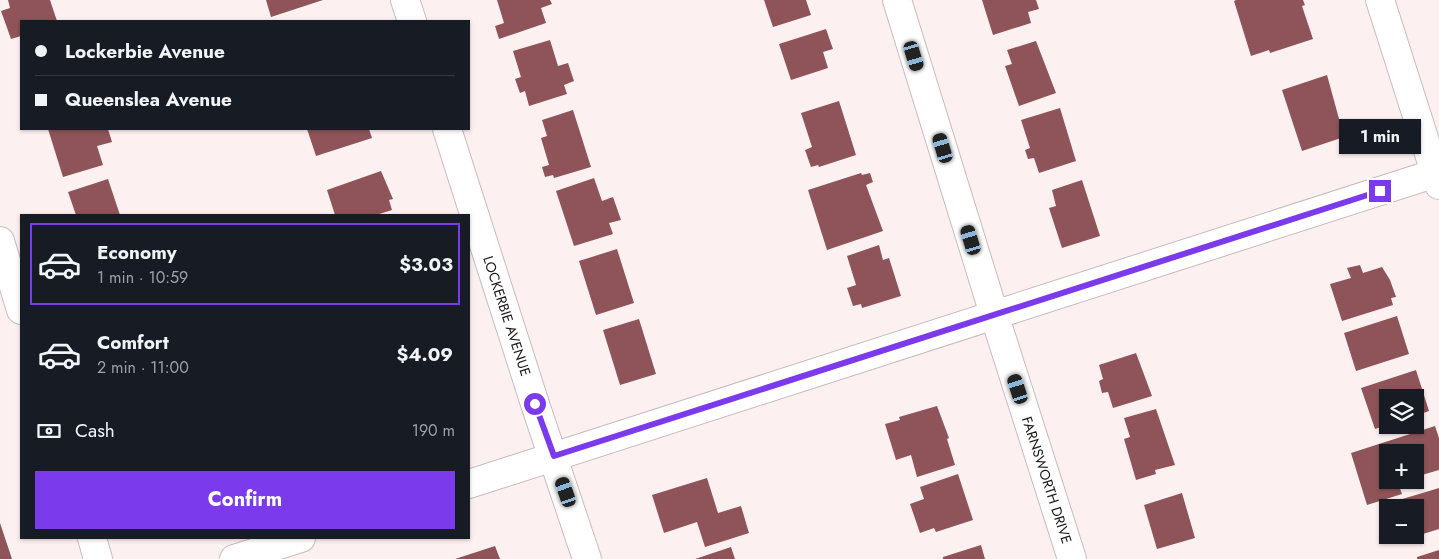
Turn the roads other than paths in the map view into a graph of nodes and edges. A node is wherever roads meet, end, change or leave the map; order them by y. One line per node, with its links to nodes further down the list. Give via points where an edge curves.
1 (405, 0): 4 (street)
2 (897, 0): 9 (street, FARNSWORTH DRIVE)
3 (1380, 0): 6 (street)
4 (412, 20)
5 (447, 130): 10 (street, LOCKERBIE AVENUE)
6 (1438, 177): 9 (street)
7 (0, 241): 8 (street)
8 (20, 307)
9 (994, 314): 10 (street); 17 (street, FARNSWORTH DRIVE)
10 (554, 456): 11 (street); 16 (street, LOCKERBIE AVENUE)
11 (470, 484)
12 (92, 539): 14 (street)
13 (298, 539): 15 (street)
14 (98, 559)
15 (234, 559)
16 (587, 559)
17 (1072, 559)

